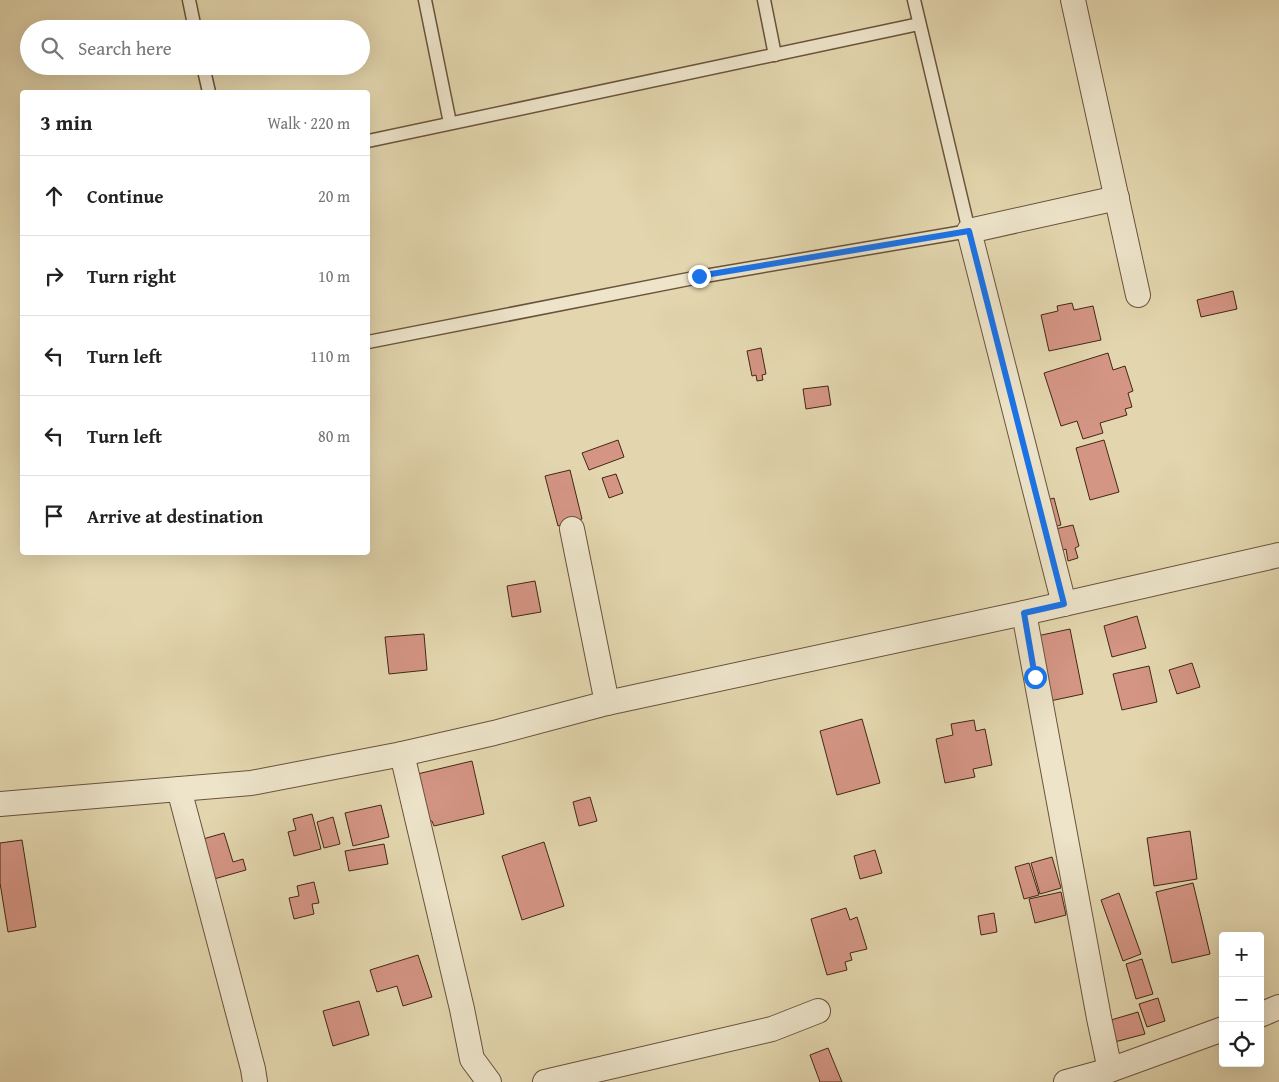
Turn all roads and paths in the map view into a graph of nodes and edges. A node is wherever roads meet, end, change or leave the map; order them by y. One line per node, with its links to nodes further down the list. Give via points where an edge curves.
1 (189, 0): 6 (lane)
2 (425, 0): 11 (lane)
3 (764, 0): 8 (lane)
4 (914, 0): 7 (lane)
5 (1073, 0): 13 (street)
6 (193, 20)
7 (919, 24): 8 (lane); 14 (lane)
8 (775, 55): 11 (lane)
9 (205, 75): 10 (lane)
10 (208, 90)
11 (450, 123): 12 (lane)
12 (370, 141)
13 (1117, 198): 14 (street); 15 (street)
14 (969, 231): 16 (lane, via 699,276); 19 (street)
15 (1138, 295)
16 (370, 342)
17 (572, 529): 21 (street)
18 (1279, 555): 19 (street)
19 (1064, 604): 20 (street)
20 (1024, 613): 21 (street); 29 (street)
21 (607, 703): 22 (street)
22 (402, 754): 23 (street, via 251,783); 32 (street, via 472,1059)
23 (179, 789): 24 (street); 31 (street)
24 (0, 804)
25 (1279, 1007): 27 (street)
26 (818, 1011): 30 (street, via 772,1028)
27 (1264, 1013)
28 (1219, 1030): 29 (street)
29 (1110, 1070): 33 (street)
30 (560, 1080)
31 (255, 1082)
32 (489, 1082)
33 (1066, 1082)

